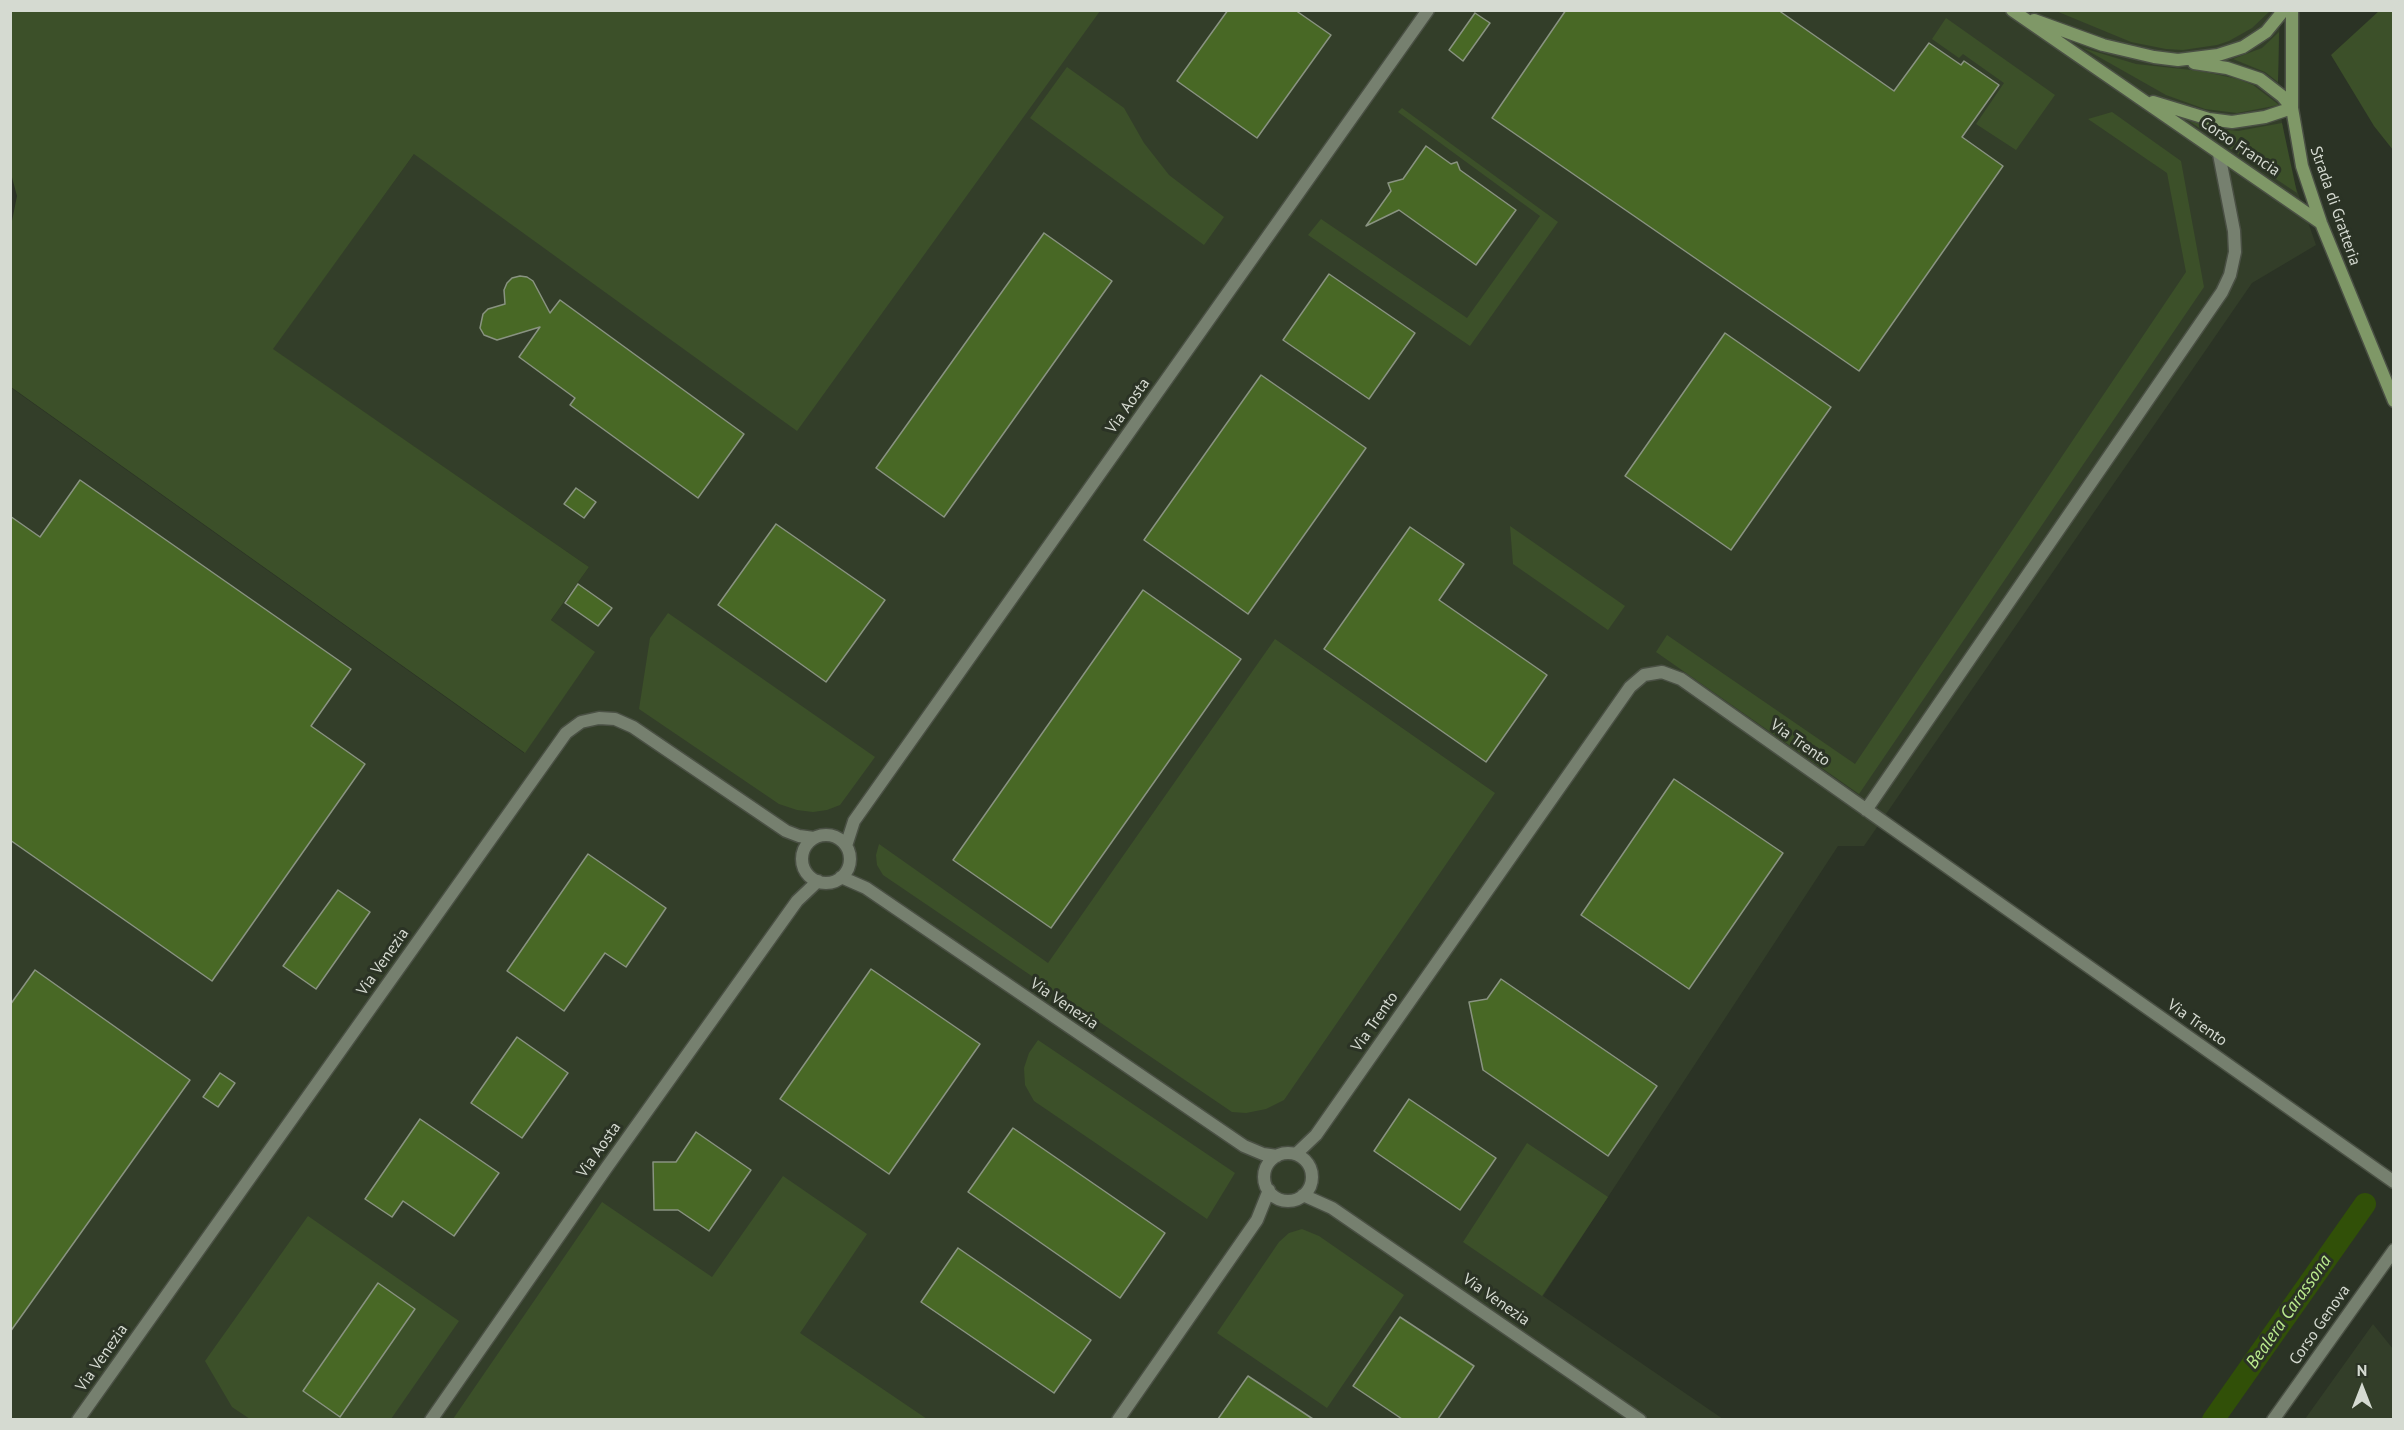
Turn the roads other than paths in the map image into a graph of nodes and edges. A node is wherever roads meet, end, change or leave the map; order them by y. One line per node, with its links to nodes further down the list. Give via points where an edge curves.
1 (1428, 10): 12 (street, Via Aosta)
2 (2284, 10): 5 (street, Corso Francia, via 2266,32 2243,47)
3 (2292, 10): 7 (street, Strada di Gratteria)
4 (2014, 12): 5 (street, Corso Francia, via 2103,45); 6 (street, Corso Francia)
5 (2178, 60): 7 (street, Corso Francia, via 2247,73 2272,87)
6 (2140, 98): 7 (street, Corso Francia, via 2232,122); 8 (street, Corso Francia)
7 (2292, 108): 9 (street, Strada di Gratteria, via 2302,166)
8 (2219, 154): 9 (street, Corso Francia); 11 (street, via 2235,252 2222,292)
9 (2321, 223): 10 (street, Strada di Gratteria)
10 (2394, 402)
11 (1866, 810): 24 (street, Via Trento, via 1677,676 1662,672 1644,675 1630,687); 31 (street, Via Trento)
12 (855, 821): 14 (street, Via Aosta); 16 (street, Via Aosta)
13 (786, 831): 15 (street, Via Venezia); 17 (street, Via Venezia); 38 (street, Via Venezia, via 615,719 581,722 566,733)
14 (834, 837): 15 (street); 16 (street)
15 (814, 838): 17 (street)
16 (846, 846): 18 (street, Via Aosta)
17 (802, 854): 19 (street, Via Aosta)
18 (849, 864): 20 (street); 22 (street, Via Venezia)
19 (806, 873): 21 (street); 23 (street, Via Aosta)
20 (841, 877): 21 (street); 22 (street, Via Venezia)
21 (818, 881): 23 (street, Via Aosta)
22 (866, 888): 25 (street, Via Venezia)
23 (797, 901): 39 (street, Via Aosta)
24 (1316, 1135): 26 (street, Via Trento); 28 (street, Via Trento)
25 (1244, 1146): 27 (street, Via Venezia); 29 (street, Via Venezia)
26 (1296, 1154): 27 (street); 28 (street)
27 (1277, 1156): 29 (street)
28 (1308, 1164): 30 (street, Via Trento)
29 (1265, 1171): 32 (street)
30 (1311, 1181): 33 (street); 35 (street, Via Venezia)
31 (2394, 1182)
32 (1269, 1190): 34 (street); 36 (street)
33 (1303, 1195): 34 (street); 35 (street, Via Venezia)
34 (1280, 1199): 36 (street)
35 (1332, 1208): 41 (street, Via Venezia)
36 (1257, 1220): 40 (street)
37 (2394, 1250): 42 (street, Corso Genova)
38 (78, 1419)
39 (431, 1419)
40 (1118, 1419)
41 (1640, 1419)
42 (2273, 1419)

